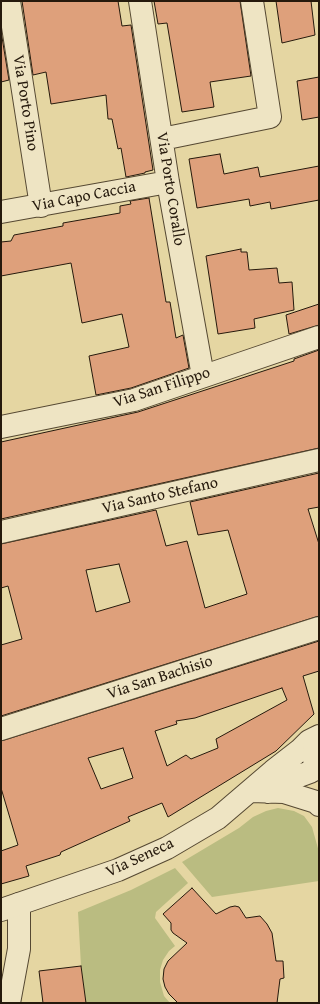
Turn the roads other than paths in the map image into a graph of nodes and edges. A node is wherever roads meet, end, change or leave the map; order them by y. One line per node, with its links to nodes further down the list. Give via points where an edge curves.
1 (9, 1): 6 (street, Via Porto Pino)
2 (140, 1): 4 (street, Via Porto Corallo)
3 (252, 1): 4 (street, via 270,117)
4 (162, 139): 5 (street, Via Porto Corallo)
5 (168, 182): 6 (street, Via Capo Caccia); 9 (street, Via Porto Corallo)
6 (41, 206): 7 (street, Via Capo Caccia)
7 (1, 212)
8 (319, 337): 9 (street, Via San Filippo)
9 (203, 376): 10 (street, Via San Filippo, via 134,400)
10 (1, 427)
11 (319, 460): 12 (street, Via Santo Stefano)
12 (1, 532)
13 (319, 628): 14 (street, Via San Bachisio)
14 (1, 729)
15 (319, 737): 16 (street, via 314,753 314,760); 17 (street, Via Seneca, via 309,741 273,771)
16 (319, 767): 17 (street, Via Seneca)
17 (259, 792): 18 (street, via 284,792); 19 (street, Via Seneca, via 167,848 118,870)
18 (319, 805)
19 (10, 907): 20 (street, via 19,949)
20 (9, 1003)

